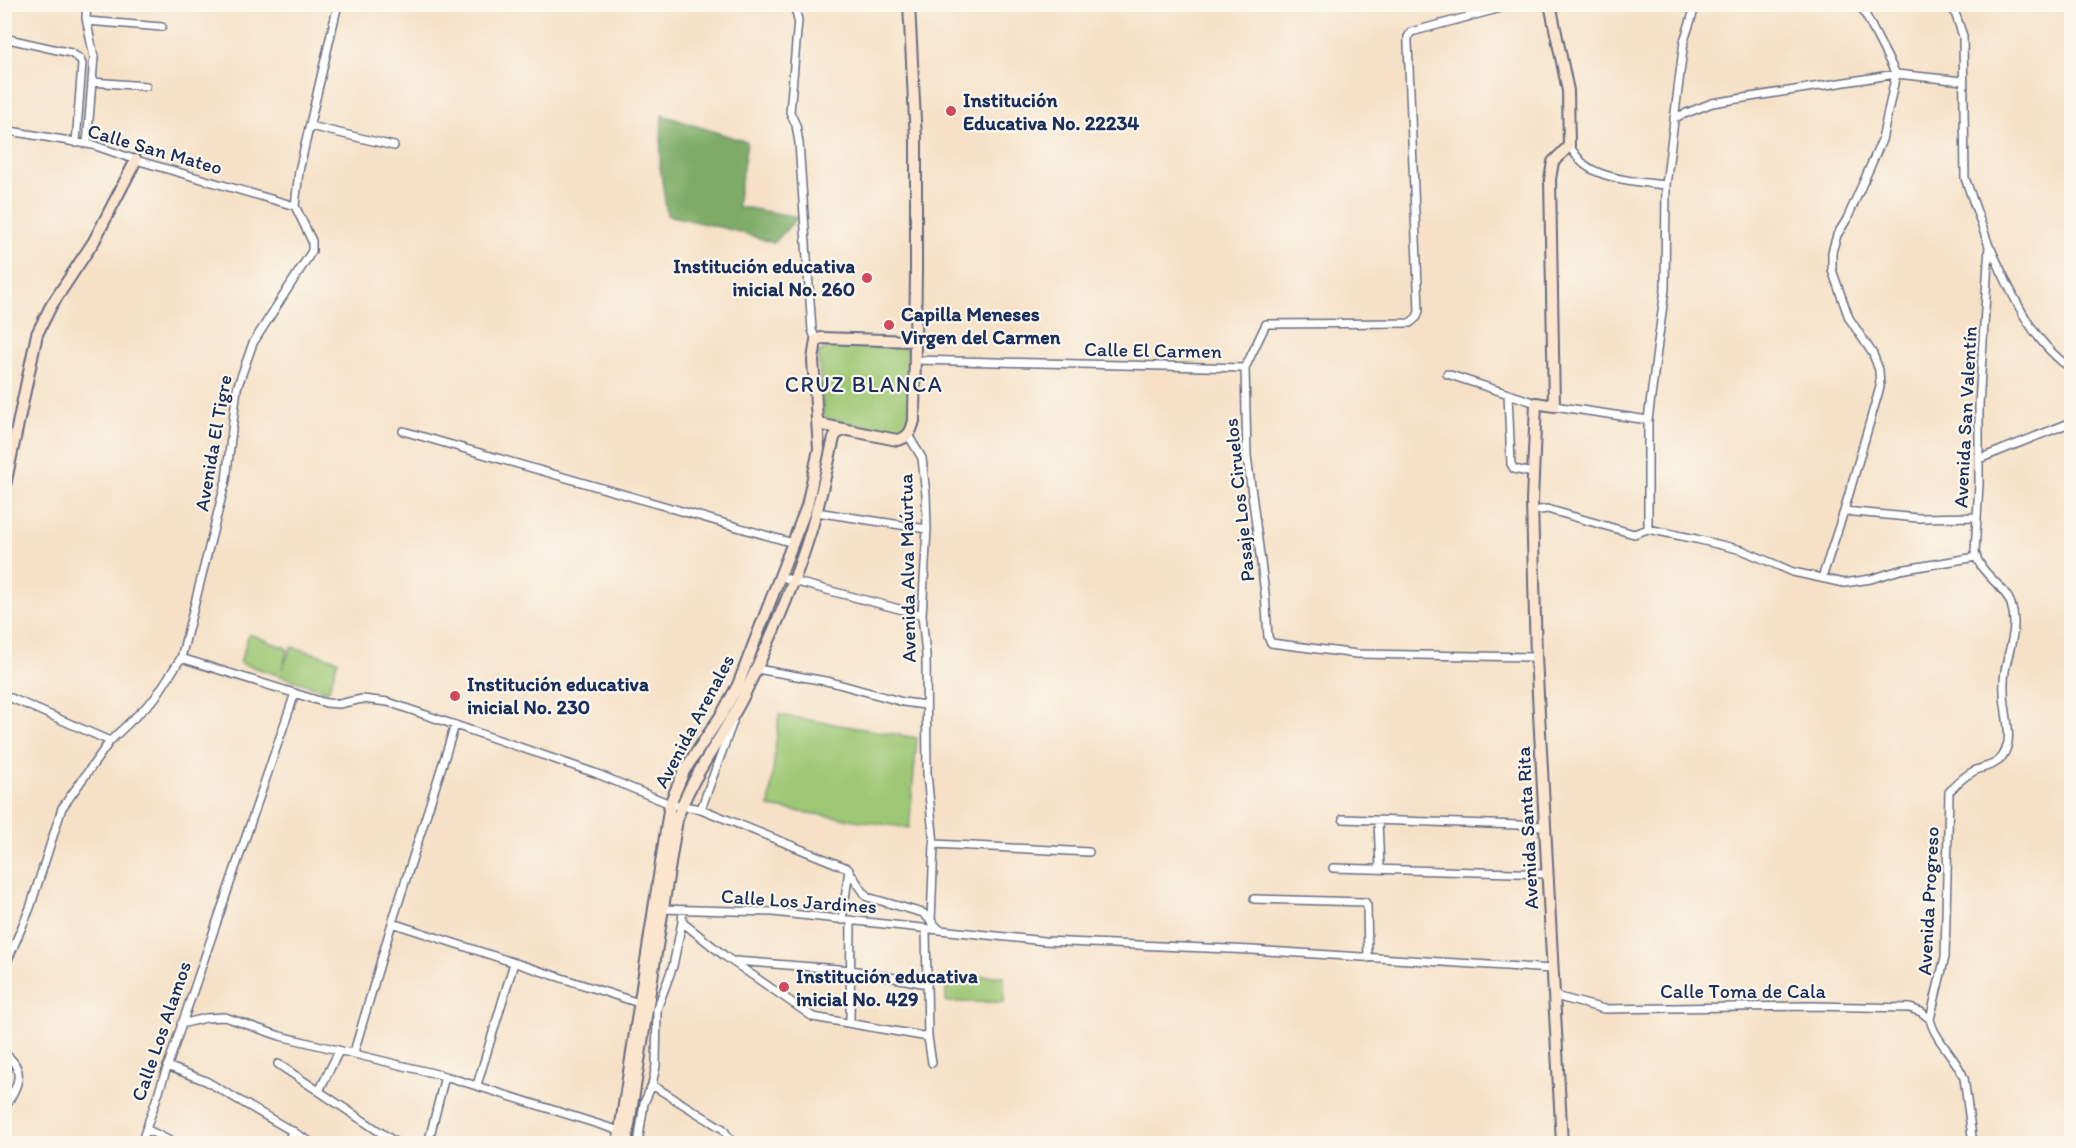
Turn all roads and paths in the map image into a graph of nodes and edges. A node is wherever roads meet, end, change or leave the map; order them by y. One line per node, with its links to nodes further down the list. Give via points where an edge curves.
1 (87, 4): 10 (street)
2 (338, 4): 18 (street)
3 (794, 4): 28 (street, via 798,20 790,112 799,143 810,310)
4 (909, 4): 29 (street, via 916,140)
5 (1516, 4): 31 (street, Pasaje Los Ciruelos, via 1415,30 1408,37 1417,317 1410,323 1266,324)
6 (1550, 4): 23 (street, via 1568,91)
7 (1696, 4): 17 (street, via 1684,41)
8 (1860, 4): 13 (street)
9 (1952, 4): 14 (street, Avenida San Valentín, via 1963,36)
10 (87, 21): 11 (street); 15 (street, via 94,57)
11 (162, 27)
12 (4, 38): 20 (street, via 71,53 80,59)
13 (1896, 74): 14 (street); 17 (street, via 1712,103); 47 (street, via 1882,140 1832,252 1837,288 1849,318 1873,354 1880,387)
14 (1963, 81): 27 (street, Avenida San Valentín, via 1965,178)
15 (92, 82): 16 (street); 21 (street)
16 (146, 86)
17 (1674, 118): 25 (street)
18 (310, 126): 22 (street); 26 (street)
19 (4, 130): 20 (street, Calle San Mateo)
20 (76, 143): 21 (street, Calle San Mateo)
21 (87, 144): 24 (street, Calle San Mateo)
22 (394, 146)
23 (1569, 146): 25 (street, via 1585,165 1610,176); 36 (street, via 1553,162 1551,179)
24 (136, 160): 26 (street, Calle San Mateo); 45 (street, via 94,241 37,334)
25 (1666, 184): 37 (street, via 1665,289)
26 (295, 206): 59 (street, Avenida El Tigre, via 312,241 312,251 253,343 237,388 226,480)
27 (1989, 246): 32 (street, via 2028,324 2054,357); 43 (street, Avenida San Valentín)
28 (816, 340): 29 (street); 39 (street, Avenida Arenales, via 813,360)
29 (915, 341): 30 (street)
30 (916, 360): 31 (street, Calle El Carmen); 42 (street, via 914,421)
31 (1245, 368): 58 (street, Pasaje Los Ciruelos, via 1247,456 1270,641 1277,646 1357,654)
32 (2072, 369)
33 (1447, 374): 34 (street)
34 (1508, 394): 35 (street); 44 (street, via 1511,464 1514,469)
35 (1536, 403): 36 (street); 44 (street, Avenida Santa Rita)
36 (1554, 406): 37 (street)
37 (1648, 420): 51 (street)
38 (2072, 422): 43 (street)
39 (818, 424): 40 (street); 52 (street, Avenida Arenales, via 817,460 807,506)
40 (845, 430): 42 (street, via 897,440); 48 (street, Avenida Arenales, via 834,438)
41 (403, 432): 52 (street)
42 (908, 435): 50 (street, Avenida Alva Maúrtua, via 923,462)
43 (1979, 459): 49 (street, Avenida San Valentín)
44 (1533, 473): 46 (street, Avenida Santa Rita)
45 (4, 490)
46 (1533, 511): 51 (street, via 1547,509 1634,534); 58 (street, Avenida Santa Rita)
47 (1844, 511): 49 (street, via 1918,518); 55 (street)
48 (816, 512): 50 (street); 56 (street, Avenida Arenales)
49 (1977, 516): 53 (street, Avenida San Valentín)
50 (927, 529): 57 (street, Avenida Alva Maúrtua)
51 (1648, 530): 55 (street, via 1742,550 1793,572)
52 (793, 543): 54 (street, Avenida Arenales)
53 (1976, 557): 55 (street, via 1860,581 1844,583); 98 (street, Avenida Progreso, via 2010,600 2014,616 2015,632 2005,673 2009,736 1998,762 1974,771 1950,792 1945,957)
54 (780, 576): 56 (street); 67 (street, Avenida Arenales, via 738,685 684,771)
55 (1822, 578)
56 (793, 581): 57 (street); 60 (street, Avenida Arenales)
57 (922, 615): 63 (street, Avenida Alva Maúrtua)
58 (1536, 657): 72 (street, Avenida Santa Rita)
59 (181, 658): 61 (street); 66 (street, Avenida El Tigre, via 155,698)
60 (757, 669): 63 (street); 64 (street, Avenida Arenales)
61 (295, 693): 65 (street, via 326,703 362,699 388,702); 100 (street, Calle Los Alamos)
62 (4, 695): 66 (street)
63 (925, 705): 73 (street, Avenida Alva Maúrtua)
64 (736, 711): 68 (street, Avenida Arenales); 69 (street)
65 (455, 725): 67 (street, via 595,773); 86 (street)
66 (110, 741): 92 (street, Avenida El Tigre, via 62,808 30,908)
67 (670, 804): 68 (street); 80 (street, Avenida Arenales)
68 (681, 806): 69 (street); 80 (street, Avenida Arenales)
69 (701, 809): 77 (street)
70 (1343, 819): 71 (street)
71 (1378, 820): 72 (street); 76 (street)
72 (1545, 826): 78 (street, Avenida Santa Rita)
73 (934, 844): 74 (street); 84 (street, Avenida Alva Maúrtua)
74 (1089, 852)
75 (1334, 868): 76 (street)
76 (1380, 868): 78 (street)
77 (849, 870): 82 (street); 84 (street, via 867,897 922,914)
78 (1548, 874): 93 (street, Avenida Santa Rita)
79 (1254, 899): 89 (street, via 1365,902)
80 (658, 909): 81 (street, Calle Los Jardines); 97 (street, Avenida Arenales)
81 (683, 911): 82 (street, Calle Los Jardines, via 773,912); 85 (street)
82 (842, 920): 83 (street, Calle Los Jardines)
83 (851, 920): 87 (street, Calle Los Jardines); 94 (street)
84 (931, 921): 88 (street)
85 (682, 922): 90 (street); 110 (street, via 673,966 657,1009)
86 (392, 923): 91 (street); 103 (street)
87 (926, 929): 88 (street, Calle Los Jardines); 95 (street)
88 (940, 930): 89 (street, Calle Los Jardines, via 1044,941)
89 (1368, 958): 93 (street, Calle Los Jardines)
90 (734, 961): 94 (street); 99 (street, via 813,1017)
91 (514, 963): 97 (street); 109 (street)
92 (4, 969)
93 (1552, 969): 96 (street, Avenida Santa Rita)
94 (850, 970): 95 (street); 99 (street)
95 (927, 984): 101 (street)
96 (1555, 996): 98 (street, Calle Toma de Cala, via 1604,1009 1910,1008); 126 (street, Avenida Santa Rita)
97 (644, 1004): 115 (street, Avenida Arenales); 123 (street)
98 (1930, 1019): 127 (street, via 1964,1078)
99 (850, 1023): 101 (street)
100 (181, 1024): 102 (street, via 225,1017); 107 (street, Calle Los Alamos)
101 (928, 1037): 106 (street)
102 (339, 1051): 103 (street); 111 (street)
103 (354, 1052): 108 (street)
104 (4, 1053): 112 (street, via 14,1060 19,1073 16,1089)
105 (278, 1064): 111 (street)
106 (932, 1064)
107 (167, 1066): 113 (street, Calle Los Alamos); 114 (street, via 206,1081)
108 (445, 1076): 109 (street); 121 (street)
109 (477, 1085): 115 (street)
110 (652, 1085): 124 (street, via 644,1103); 125 (street, via 723,1129)
111 (320, 1091): 120 (street)
112 (4, 1109)
113 (146, 1130): 116 (street, Calle Los Alamos); 117 (street)
114 (293, 1131): 118 (street); 119 (street)
115 (620, 1131): 122 (street, Avenida Arenales)
116 (141, 1143)
117 (176, 1143)
118 (286, 1143)
119 (314, 1143)
120 (398, 1143)
121 (428, 1143)
122 (618, 1143)
123 (626, 1143)
124 (638, 1143)
125 (733, 1143)
126 (1562, 1143)
127 (1973, 1143)

